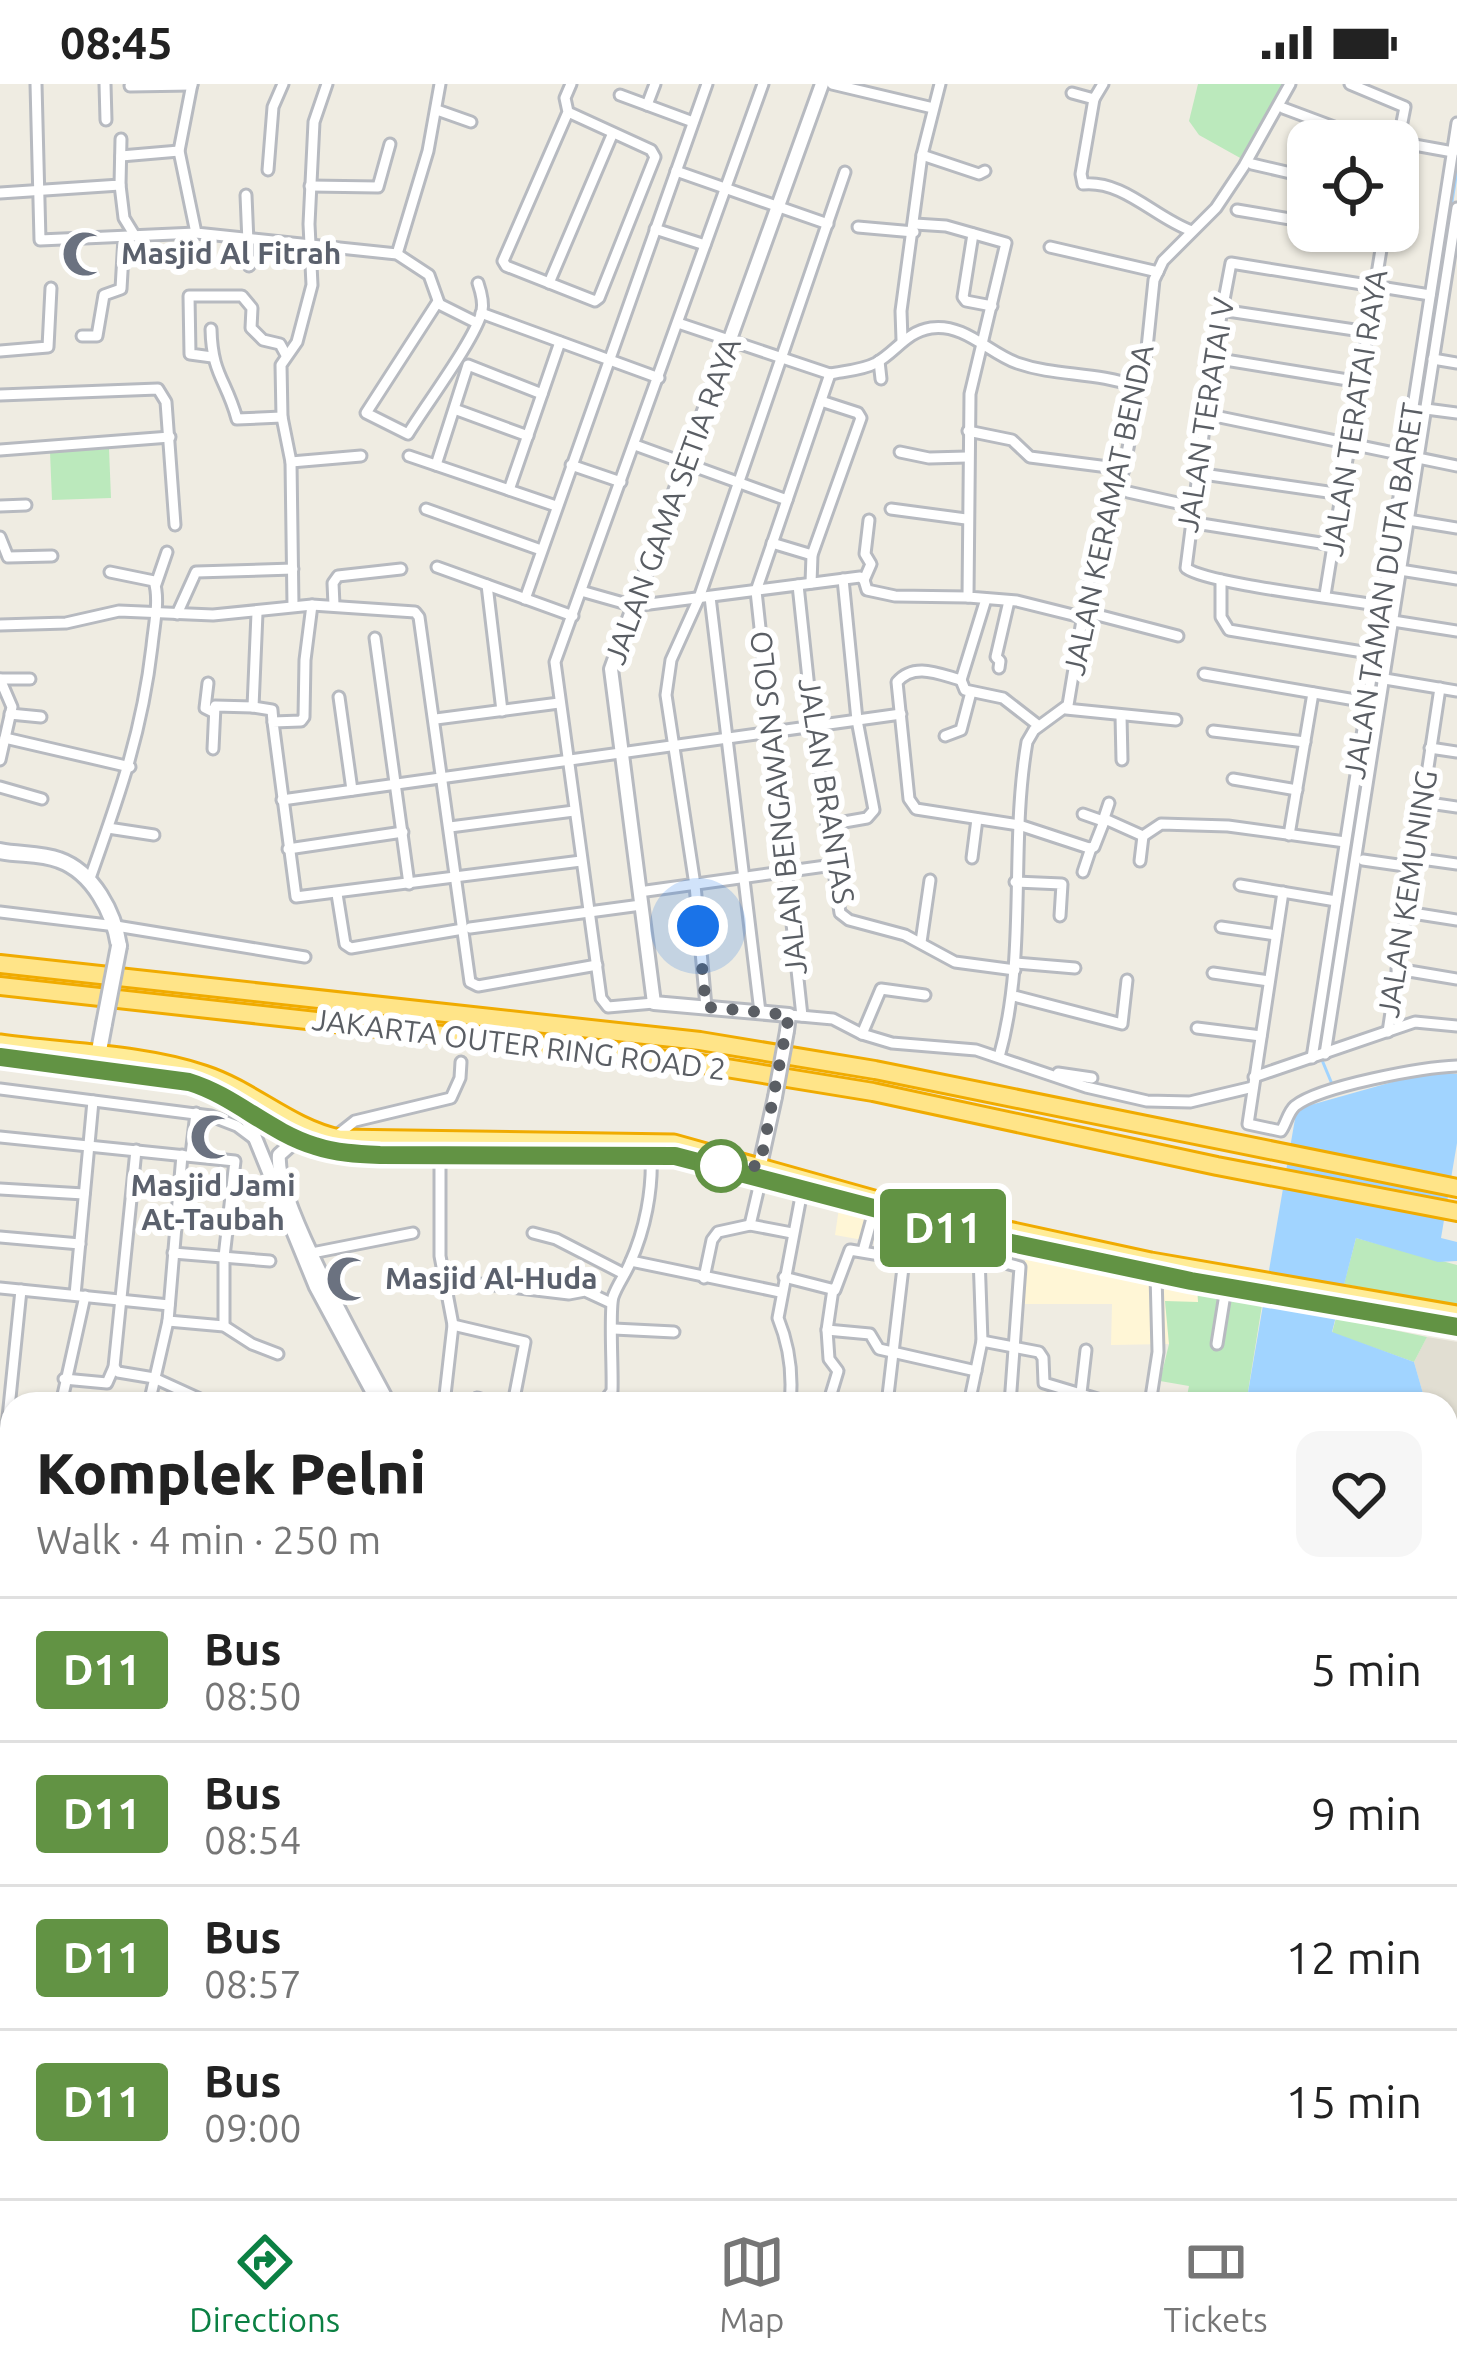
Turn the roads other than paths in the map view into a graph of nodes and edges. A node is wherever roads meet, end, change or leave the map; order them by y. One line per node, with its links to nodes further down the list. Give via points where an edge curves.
1 (36, 84): 49 (street)
2 (105, 84): 26 (street)
3 (192, 84): 17 (street); 36 (street)
4 (283, 84): 41 (street)
5 (327, 84): 47 (street, via 315,109)
6 (440, 84): 25 (street)
7 (571, 84): 22 (street)
8 (655, 84): 21 (street)
9 (707, 84): 30 (street)
10 (763, 84): 48 (street)
11 (822, 84): 52 (street, JALAN GAMA SETIA RAYA)
12 (832, 84): 23 (street)
13 (940, 84): 23 (street)
14 (1102, 84): 20 (street)
15 (1290, 84): 60 (street, via 1216,208)
16 (1350, 84): 28 (street, via 1405,107)
17 (130, 86)
18 (1072, 92): 20 (street)
19 (620, 95): 21 (street)
20 (1094, 99): 60 (street, via 1083,184 1106,183)
21 (646, 105): 30 (street)
22 (566, 106): 32 (street); 73 (street, via 502,261)
23 (933, 108): 38 (street)
24 (1283, 108): 27 (street)
25 (436, 110): 29 (street); 69 (street)
26 (106, 120)
27 (1315, 120)
28 (1402, 120)
29 (470, 122)
30 (693, 122): 42 (street)
31 (1457, 123): 37 (street, JALAN TAMAN DUTA BARET)
32 (612, 135): 73 (street); 73 (street, via 656,158 599,298)
33 (121, 139): 39 (street)
34 (390, 144): 47 (street, via 378,188)
35 (1419, 146): 37 (street)
36 (179, 151): 39 (street); 61 (street)
37 (1453, 152): 76 (street, JALAN TAMAN DUTA BARET)
38 (922, 155): 43 (street); 58 (street)
39 (122, 156): 46 (street)
40 (1252, 164): 45 (street)
41 (268, 170)
42 (676, 171): 48 (street); 59 (street)
43 (985, 171)
44 (845, 172): 56 (street)
45 (1287, 172)
46 (120, 185): 49 (street); 64 (street)
47 (310, 186): 66 (street)
48 (726, 189): 52 (street); 65 (street)
49 (38, 192): 50 (street); 64 (street, via 43,242)
50 (0, 193)
51 (246, 195): 63 (street)
52 (777, 206): 56 (street); 88 (street, JALAN GAMA SETIA RAYA)
53 (1457, 208): 79 (street)
54 (1237, 210): 55 (street)
55 (1287, 218)
56 (828, 224): 94 (street)
57 (858, 226): 58 (street)
58 (914, 228): 62 (street); 87 (street)
59 (655, 229): 65 (street); 97 (street)
60 (1192, 231): 71 (street)
61 (196, 233): 63 (street); 64 (street)
62 (973, 234): 78 (street, via 963,297); 78 (street, via 1006,243)
63 (249, 236): 66 (street); 70 (street)
64 (129, 237): 86 (street, via 122,289 104,295 98,334)
65 (706, 245): 83 (street)
66 (310, 246): 69 (street); 92 (street, via 309,299)
67 (1050, 247): 71 (street)
68 (1381, 252): 74 (street, JALAN TERATAI RAYA)
69 (397, 254): 77 (street, via 429,275)
70 (249, 266)
71 (1158, 272): 104 (street, JALAN KERAMAT BENDA)
72 (478, 283): 82 (street)
73 (549, 283)
74 (1375, 287): 76 (street); 80 (street, JALAN TERATAI V, via 1231,263); 85 (street, JALAN TERATAI RAYA)
75 (50, 288): 91 (street, via 48,347)
76 (1430, 295): 123 (street, JALAN TAMAN DUTA BARET)
77 (439, 303): 82 (street); 82 (street, via 366,413 408,434)
78 (992, 306): 90 (street)
79 (1442, 308): 81 (street); 96 (street)
80 (1221, 310): 85 (street); 95 (street, JALAN TERATAI V)
81 (1457, 310)
82 (479, 318): 89 (street)
83 (678, 323): 88 (street); 101 (street)
84 (211, 328): 93 (street)
85 (1368, 332): 103 (street, JALAN TERATAI RAYA)
86 (82, 336)
87 (902, 340): 90 (street, via 942,327); 98 (street)
88 (730, 341): 94 (street); 125 (street, JALAN GAMA SETIA RAYA)
89 (560, 342): 97 (street); 105 (street)
90 (982, 343): 104 (street, via 1014,362); 113 (street)
91 (0, 351)
92 (286, 356): 93 (street, via 251,328 252,308 242,296 189,296 190,354); 112 (street)
93 (212, 357): 112 (street, via 237,419)
94 (782, 358): 100 (street); 132 (street)
95 (1213, 358): 103 (street); 111 (street, JALAN TERATAI V)
96 (1433, 359): 99 (street); 108 (street)
97 (609, 360): 101 (street); 127 (street)
98 (879, 361): 100 (street); 102 (street)
99 (1457, 363)
100 (830, 374): 107 (street)
101 (659, 378): 117 (street)
102 (881, 379)
103 (1360, 382): 116 (street, JALAN TERATAI RAYA)
104 (1138, 387): 129 (street, JALAN KERAMAT BENDA)
105 (542, 394): 109 (street, via 468,365); 114 (street)
106 (0, 395): 115 (street, via 153,388 166,401)
107 (821, 401): 136 (street); 154 (street, via 861,418)
108 (1426, 409): 110 (street); 123 (street)
109 (457, 410): 114 (street); 126 (street)
110 (1457, 413)
111 (1205, 414): 116 (street); 130 (street, JALAN TERATAI V)
112 (282, 417): 124 (street)
113 (968, 431): 122 (street); 129 (street, via 1012,440 1030,458)
114 (528, 436): 133 (street)
115 (170, 437): 118 (street); 147 (street)
116 (1350, 441): 123 (street); 135 (street, JALAN TERATAI RAYA)
117 (635, 445): 125 (street); 131 (street)
118 (0, 450)
119 (900, 452): 122 (street)
120 (362, 456): 124 (street)
121 (409, 456): 126 (street)
122 (967, 457): 143 (street)
123 (1412, 458): 128 (street); 145 (street); 181 (street, JALAN TAMAN DUTA BARET)
124 (291, 462): 158 (street)
125 (687, 464): 132 (street); 179 (street, JALAN GAMA SETIA RAYA)
126 (436, 465): 133 (street)
127 (571, 465): 131 (street); 139 (street)
128 (1457, 466)
129 (1124, 469): 185 (street, JALAN KERAMAT BENDA)
130 (1196, 473): 135 (street); 140 (street, JALAN TERATAI V)
131 (621, 482): 169 (street)
132 (739, 483): 136 (street); 172 (street)
133 (509, 490): 139 (street)
134 (1128, 493): 140 (street)
135 (1342, 494): 151 (street, JALAN TERATAI RAYA)
136 (787, 500): 150 (street)
137 (26, 505): 138 (street)
138 (0, 506)
139 (556, 506): 152 (street)
140 (1191, 506): 146 (street, JALAN TERATAI V)
141 (426, 509): 152 (street)
142 (892, 509): 143 (street)
143 (966, 518): 173 (street)
144 (869, 520): 162 (street)
145 (1408, 520): 148 (street); 159 (street)
146 (1189, 521): 151 (street); 163 (street, JALAN TERATAI V, via 1186,568)
147 (175, 525)
148 (1457, 527)
149 (0, 542): 155 (street, via 8,557)
150 (772, 543): 154 (street); 170 (street)
151 (1333, 545): 171 (street, JALAN TERATAI RAYA)
152 (541, 550): 174 (street)
153 (167, 552): 165 (street)
154 (812, 555): 166 (street)
155 (52, 556)
156 (437, 567): 167 (street)
157 (401, 568): 178 (street, via 338,576)
158 (293, 569): 180 (street); 184 (street, via 198,571)
159 (1400, 570): 164 (street); 187 (street)
160 (110, 572): 165 (street)
161 (843, 579): 162 (street); 166 (street); 215 (street)
162 (864, 580): 173 (street, via 868,590 896,596)
163 (1221, 580): 171 (street); 192 (street, via 1229,630)
164 (1457, 580)
165 (157, 584): 182 (street)
166 (811, 584): 168 (street)
167 (487, 585): 174 (street); 209 (street)
168 (798, 585): 170 (street); 219 (street, JALAN BRANTAS)
169 (581, 591): 179 (street); 186 (street)
170 (755, 591): 172 (street); 222 (street, JALAN BENGAWAN SOLO)
171 (1325, 595): 181 (street)
172 (704, 597): 179 (street); 225 (street); 227 (street, via 667,673)
173 (968, 597): 175 (street)
174 (525, 599): 186 (street)
175 (986, 599): 176 (street); 198 (street)
176 (1009, 601): 185 (street); 193 (street)
177 (313, 605): 178 (street); 180 (street); 218 (street, via 303,718)
178 (334, 605): 214 (street, via 417,614)
179 (634, 605): 231 (street, JALAN GAMA SETIA RAYA, via 610,678)
180 (293, 606): 183 (street)
181 (1382, 606): 192 (street, JALAN TAMAN DUTA BARET)
182 (156, 612): 184 (street); 188 (street); 235 (street)
183 (257, 613): 184 (street); 207 (street)
184 (177, 614)
185 (1082, 614): 190 (street); 208 (street, JALAN KERAMAT BENDA)
186 (573, 616): 206 (street, via 555,662)
187 (1393, 621): 189 (street); 195 (street)
188 (0, 625)
189 (1457, 631)
190 (1178, 636)
191 (375, 638): 238 (street)
192 (1375, 654): 195 (street, JALAN TAMAN DUTA BARET)
193 (999, 668)
194 (1204, 674): 203 (street)
195 (1378, 678): 200 (street); 205 (street, JALAN TAMAN DUTA BARET); 318 (street)
196 (0, 679): 197 (street); 217 (street, via 11,698)
197 (30, 679)
198 (961, 680): 202 (street); 211 (street, via 905,673 897,682)
199 (208, 683): 210 (street, via 205,709)
200 (1440, 688): 201 (street); 228 (street, JALAN KEMUNING)
201 (1457, 691)
202 (970, 692): 220 (street, via 1003,698); 223 (street, via 961,730)
203 (1313, 693): 205 (street); 226 (street)
204 (339, 697): 240 (street)
205 (1367, 702): 259 (street, JALAN TAMAN DUTA BARET)
206 (559, 703): 209 (street); 232 (street)
207 (253, 707): 210 (street, via 217,704); 218 (street, via 272,710)
208 (1066, 709): 213 (street); 220 (street, JALAN KERAMAT BENDA)
209 (502, 711): 214 (street)
210 (213, 712): 229 (street)
211 (901, 714): 215 (street); 249 (street, via 912,806)
212 (41, 716): 217 (street)
213 (1121, 716): 216 (street); 234 (street)
214 (436, 719): 236 (street)
215 (857, 720): 219 (street); 251 (street, via 873,814)
216 (1176, 720)
217 (6, 722): 224 (street)
218 (273, 722): 243 (street)
219 (813, 726): 222 (street); 251 (street, JALAN BRANTAS)
220 (1039, 726): 252 (street, via 1027,742)
221 (1213, 730): 226 (street)
222 (769, 732): 225 (street); 270 (street, JALAN BENGAWAN SOLO)
223 (945, 736)
224 (4, 738): 233 (street); 235 (street)
225 (725, 739): 227 (street); 273 (street)
226 (1304, 742): 241 (street)
227 (674, 746): 231 (street); 278 (street)
228 (1430, 748): 230 (street); 244 (street, JALAN KEMUNING)
229 (212, 749)
230 (1457, 752)
231 (619, 753): 232 (street); 282 (street, JALAN GAMA SETIA RAYA)
232 (568, 759): 236 (street); 247 (street)
233 (0, 760)
234 (1122, 760)
235 (130, 767): 254 (street)
236 (443, 777): 238 (street); 253 (street)
237 (1233, 779): 241 (street)
238 (395, 784): 240 (street); 255 (street)
239 (0, 787): 242 (street)
240 (352, 790): 243 (street)
241 (1297, 790): 257 (street)
242 (42, 799)
243 (282, 800): 261 (street)
244 (1422, 802): 246 (street); 267 (street, JALAN KEMUNING)
245 (1109, 803): 250 (street)
246 (1457, 807)
247 (574, 811): 253 (street); 265 (street)
248 (1083, 814): 250 (street)
249 (976, 819): 252 (street); 263 (street)
250 (1103, 821): 258 (street); 260 (street)
251 (827, 825): 269 (street, JALAN BRANTAS)
252 (1019, 826): 260 (street); 276 (street)
253 (450, 827): 272 (street)
254 (108, 829): 256 (street); 275 (street)
255 (403, 832): 261 (street); 277 (street)
256 (154, 835)
257 (1289, 835): 258 (street, via 1161,824); 259 (street)
258 (1143, 836): 266 (street)
259 (1345, 842): 283 (street, JALAN TAMAN DUTA BARET)
260 (1091, 848): 271 (street)
261 (289, 849): 281 (street, via 296,897)
262 (0, 851): 275 (main road, via 56,858)
263 (971, 858)
264 (1364, 860): 267 (street)
265 (581, 861): 272 (street); 285 (street)
266 (1140, 861)
267 (1413, 862): 268 (street); 286 (street, JALAN KEMUNING)
268 (1457, 864)
269 (833, 866): 270 (street); 293 (street, JALAN BRANTAS, via 843,916)
270 (787, 872): 273 (street); 310 (street, JALAN BENGAWAN SOLO)
271 (1083, 872)
272 (456, 878): 277 (street); 291 (street)
273 (745, 878): 278 (street); 309 (street)
274 (930, 880): 293 (street)
275 (89, 881): 289 (main road)
276 (1016, 882): 287 (street, via 1062,884); 297 (street)
277 (409, 884): 281 (street)
278 (694, 884): 282 (street); 308 (street)
279 (1240, 885): 280 (street)
280 (1283, 892): 283 (street); 292 (street)
281 (337, 894): 291 (street, via 348,947)
282 (640, 899): 285 (street); 307 (street, JALAN GAMA SETIA RAYA)
283 (1336, 901): 318 (street, JALAN TAMAN DUTA BARET)
284 (0, 912): 289 (street)
285 (588, 912): 291 (street); 296 (street)
286 (1406, 912): 288 (street); 299 (street, JALAN KEMUNING)
287 (1060, 916)
288 (1457, 920)
289 (116, 926): 294 (street); 317 (main road, bridge)
290 (1221, 927): 292 (street)
291 (466, 928): 296 (street, via 468,976 478,986)
292 (1276, 935): 303 (street)
293 (921, 942): 297 (street, via 955,962)
294 (305, 957)
295 (0, 964): 342 (highway, JAKARTA OUTER RING ROAD 2, via 700,1041)
296 (597, 965): 307 (street, via 606,1006)
297 (1015, 966): 298 (street); 306 (street)
298 (1075, 968)
299 (1397, 969): 301 (street); 313 (street, JALAN KEMUNING)
300 (1213, 973): 303 (street)
301 (1457, 979)
302 (1127, 980): 306 (street, via 1123,1024)
303 (1269, 981): 315 (street)
304 (0, 986): 346 (highway, JAKARTA OUTER RING ROAD 2, via 696,1063)
305 (925, 995): 314 (street, via 881,989)
306 (1014, 997): 320 (street)
307 (654, 1003): 308 (street)
308 (706, 1007): 309 (street)
309 (760, 1012): 310 (street)
310 (796, 1015): 314 (street, via 833,1018); 340 (street, bridge)
311 (1457, 1026): 313 (street, via 1421,1021)
312 (1197, 1028): 315 (street)
313 (1388, 1032): 318 (street, JALAN KEMUNING)
314 (862, 1034): 320 (street)
315 (1261, 1036): 325 (street)
316 (0, 1043): 317 (highway)
317 (98, 1056): 332 (highway, via 206,1074)
318 (1319, 1056): 325 (street, JALAN KEMUNING)
319 (0, 1057): 327 (highway, via 176,1079)
320 (999, 1057): 323 (street)
321 (460, 1062): 332 (street, via 451,1098 355,1121)
322 (1457, 1066): 325 (street, via 1333,1091 1294,1106 1283,1130 1250,1125)
323 (1035, 1071): 324 (street); 325 (street, via 1162,1102 1202,1100)
324 (1092, 1078)
325 (1254, 1082)
326 (0, 1089): 328 (street)
327 (241, 1104): 331 (street); 333 (highway)
328 (93, 1106): 329 (street); 334 (street)
329 (195, 1120): 331 (street, via 221,1119); 338 (street)
330 (0, 1137): 334 (street)
331 (253, 1138): 339 (street)
332 (336, 1138): 340 (highway, via 650,1140 713,1151)
333 (297, 1139): 337 (highway, via 354,1154); 339 (street)
334 (89, 1146): 335 (street); 344 (street)
335 (136, 1150): 338 (street); 374 (street)
336 (650, 1153): 337 (highway); 340 (highway); 361 (street, via 649,1198)
337 (440, 1154): 366 (street)
338 (186, 1155): 357 (street); 359 (street, via 235,1160)
339 (272, 1165): 348 (street)
340 (760, 1172): 343 (highway); 347 (street); 367 (highway)
341 (0, 1189): 344 (street)
342 (1457, 1189)
343 (802, 1190): 345 (highway); 351 (street)
344 (84, 1195): 354 (street)
345 (874, 1211): 353 (highway); 355 (street)
346 (1457, 1212)
347 (750, 1225): 351 (street); 365 (street, via 718,1232)
348 (295, 1227): 356 (street); 400 (street, via 316,1287)
349 (412, 1233): 356 (street)
350 (532, 1233): 362 (street)
351 (792, 1233): 364 (street)
352 (0, 1237): 354 (street)
353 (981, 1237): 358 (street); 363 (highway)
354 (80, 1244): 373 (street)
355 (863, 1251): 370 (street, via 848,1251); 389 (street, via 905,1261)
356 (312, 1252): 401 (street)
357 (173, 1253): 359 (street); 376 (street)
358 (979, 1256): 386 (street); 387 (street, via 1020,1267)
359 (224, 1257): 360 (street); 381 (street)
360 (270, 1261)
361 (631, 1261): 362 (street); 365 (street)
362 (625, 1274): 375 (street)
363 (1156, 1274): 369 (highway); 412 (street)
364 (784, 1277): 370 (street); 372 (street)
365 (704, 1279): 372 (street)
366 (446, 1286): 375 (street, via 581,1291); 380 (street)
367 (1255, 1287): 369 (highway); 377 (highway)
368 (0, 1288): 371 (street)
369 (1226, 1288): 388 (street)
370 (833, 1289): 384 (street)
371 (21, 1290): 373 (street); 396 (street)
372 (780, 1292): 405 (street)
373 (80, 1296): 374 (street); 395 (street, via 80,1330)
374 (120, 1300): 376 (street); 392 (street)
375 (611, 1303): 383 (street)
376 (169, 1305): 379 (street)
377 (1369, 1306): 378 (highway); 382 (highway)
378 (1457, 1314)
379 (168, 1321): 381 (street); 394 (street)
380 (453, 1324): 402 (street); 403 (street, via 526,1342)
381 (224, 1326): 391 (street)
382 (1457, 1327)
383 (614, 1328): 385 (street); 404 (street)
384 (827, 1330): 389 (street, via 870,1334 879,1349); 406 (street, via 838,1371)
385 (674, 1332)
386 (982, 1341): 387 (street); 393 (street)
387 (1016, 1344): 409 (street); 410 (street, via 1042,1353 1044,1383)
388 (1217, 1344)
389 (892, 1350): 393 (street); 407 (street)
390 (1086, 1350): 411 (street)
391 (278, 1354)
392 (114, 1366): 394 (street); 395 (street, via 107,1383)
393 (976, 1371): 408 (street)
394 (154, 1378): 398 (street); 399 (street)
395 (64, 1379): 397 (street)
396 (11, 1392)
397 (62, 1392)
398 (149, 1392)
399 (185, 1392)
400 (373, 1392)
401 (383, 1392)
402 (444, 1392)
403 (516, 1392)
404 (612, 1392)
405 (790, 1392)
406 (832, 1392)
407 (888, 1392)
408 (972, 1392)
409 (1011, 1392)
410 (1077, 1392)
411 (1081, 1392)
412 (1152, 1392)

